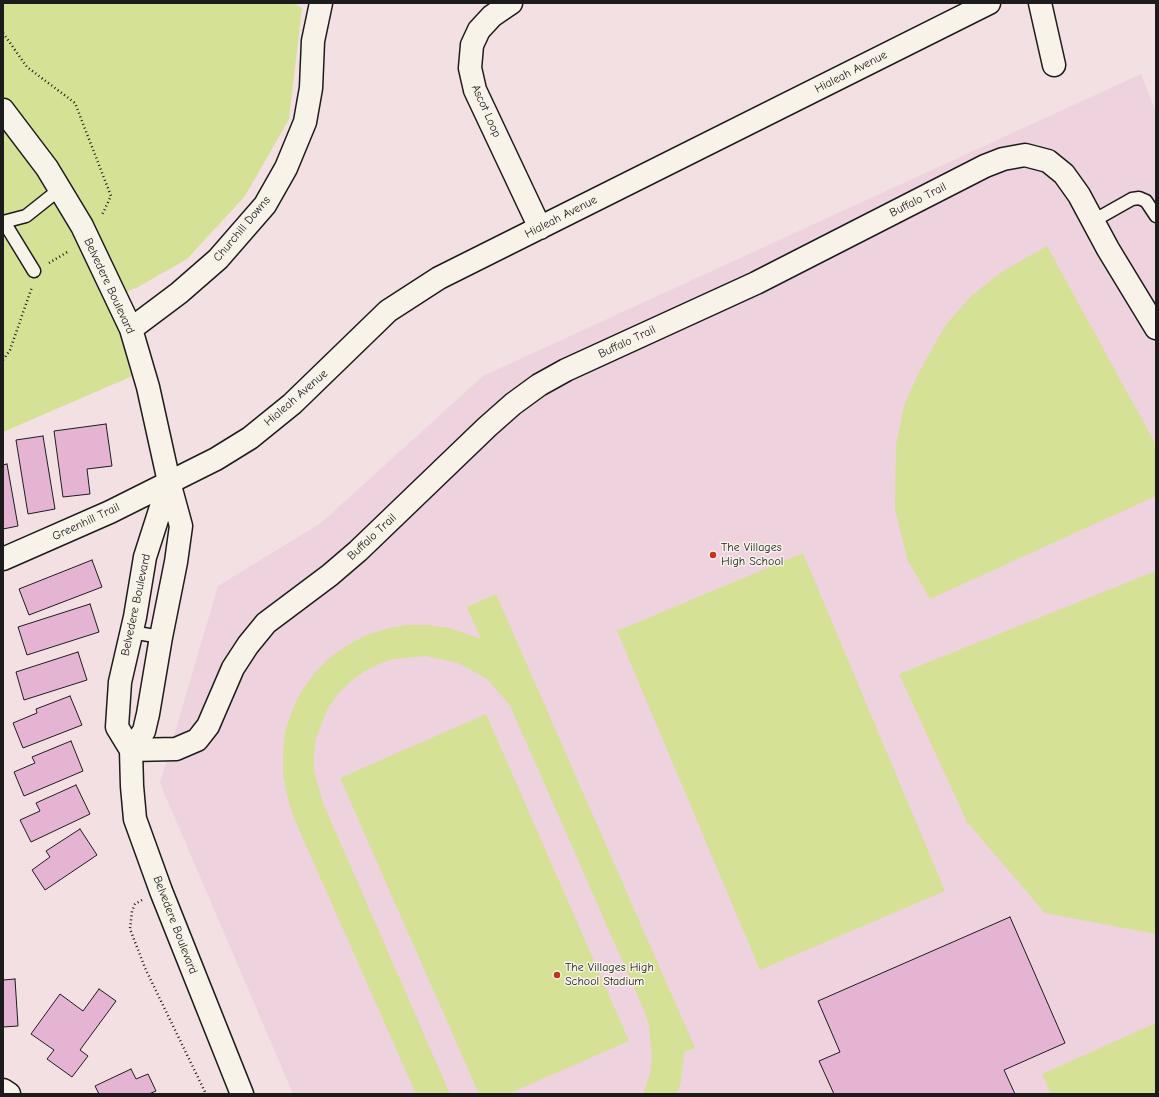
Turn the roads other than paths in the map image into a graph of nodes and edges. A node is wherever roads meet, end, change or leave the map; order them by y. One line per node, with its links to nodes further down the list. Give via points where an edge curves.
1 (321, 3): 14 (street, Churchill Downs, via 313,41 311,88 305,122 286,168 265,206 218,259 179,293)
2 (511, 3): 11 (street, Ascot Loop, via 492,16 479,30 472,45 470,68 475,90)
3 (989, 3): 11 (street, Hialeah Avenue)
4 (1040, 3): 5 (street)
5 (1054, 65)
6 (3, 110): 7 (street, Belvedere Boulevard)
7 (60, 189): 10 (lane, via 26,216); 14 (street, Belvedere Boulevard)
8 (1156, 216): 9 (lane, via 1146,202 1139,198 1132,199)
9 (1093, 221): 13 (street, Buffalo Trail); 19 (street, Buffalo Trail, via 1064,174 1048,161 1025,155 1003,159 756,283 566,370 512,404 358,551 266,622 233,668 208,726 197,740 176,749)
10 (3, 222): 12 (lane)
11 (540, 228): 15 (street, Hialeah Avenue, via 439,278 388,311 292,404 250,438 216,459)
12 (34, 271)
13 (1156, 328)
14 (131, 329): 15 (street, Belvedere Boulevard, via 148,387)
15 (168, 482): 16 (street, Greenhill Trail, via 110,512); 17 (street, Belvedere Boulevard, via 145,557); 18 (street, Belvedere Boulevard, via 181,526)
16 (3, 559)
17 (131, 632): 18 (lane); 19 (street, Belvedere Boulevard, via 120,682 117,727)
18 (161, 637): 19 (street, Belvedere Boulevard, via 144,731)
19 (131, 750): 22 (street, Belvedere Boulevard, via 135,819)
20 (3, 1090): 21 (street)
21 (9, 1094)
22 (242, 1094)

